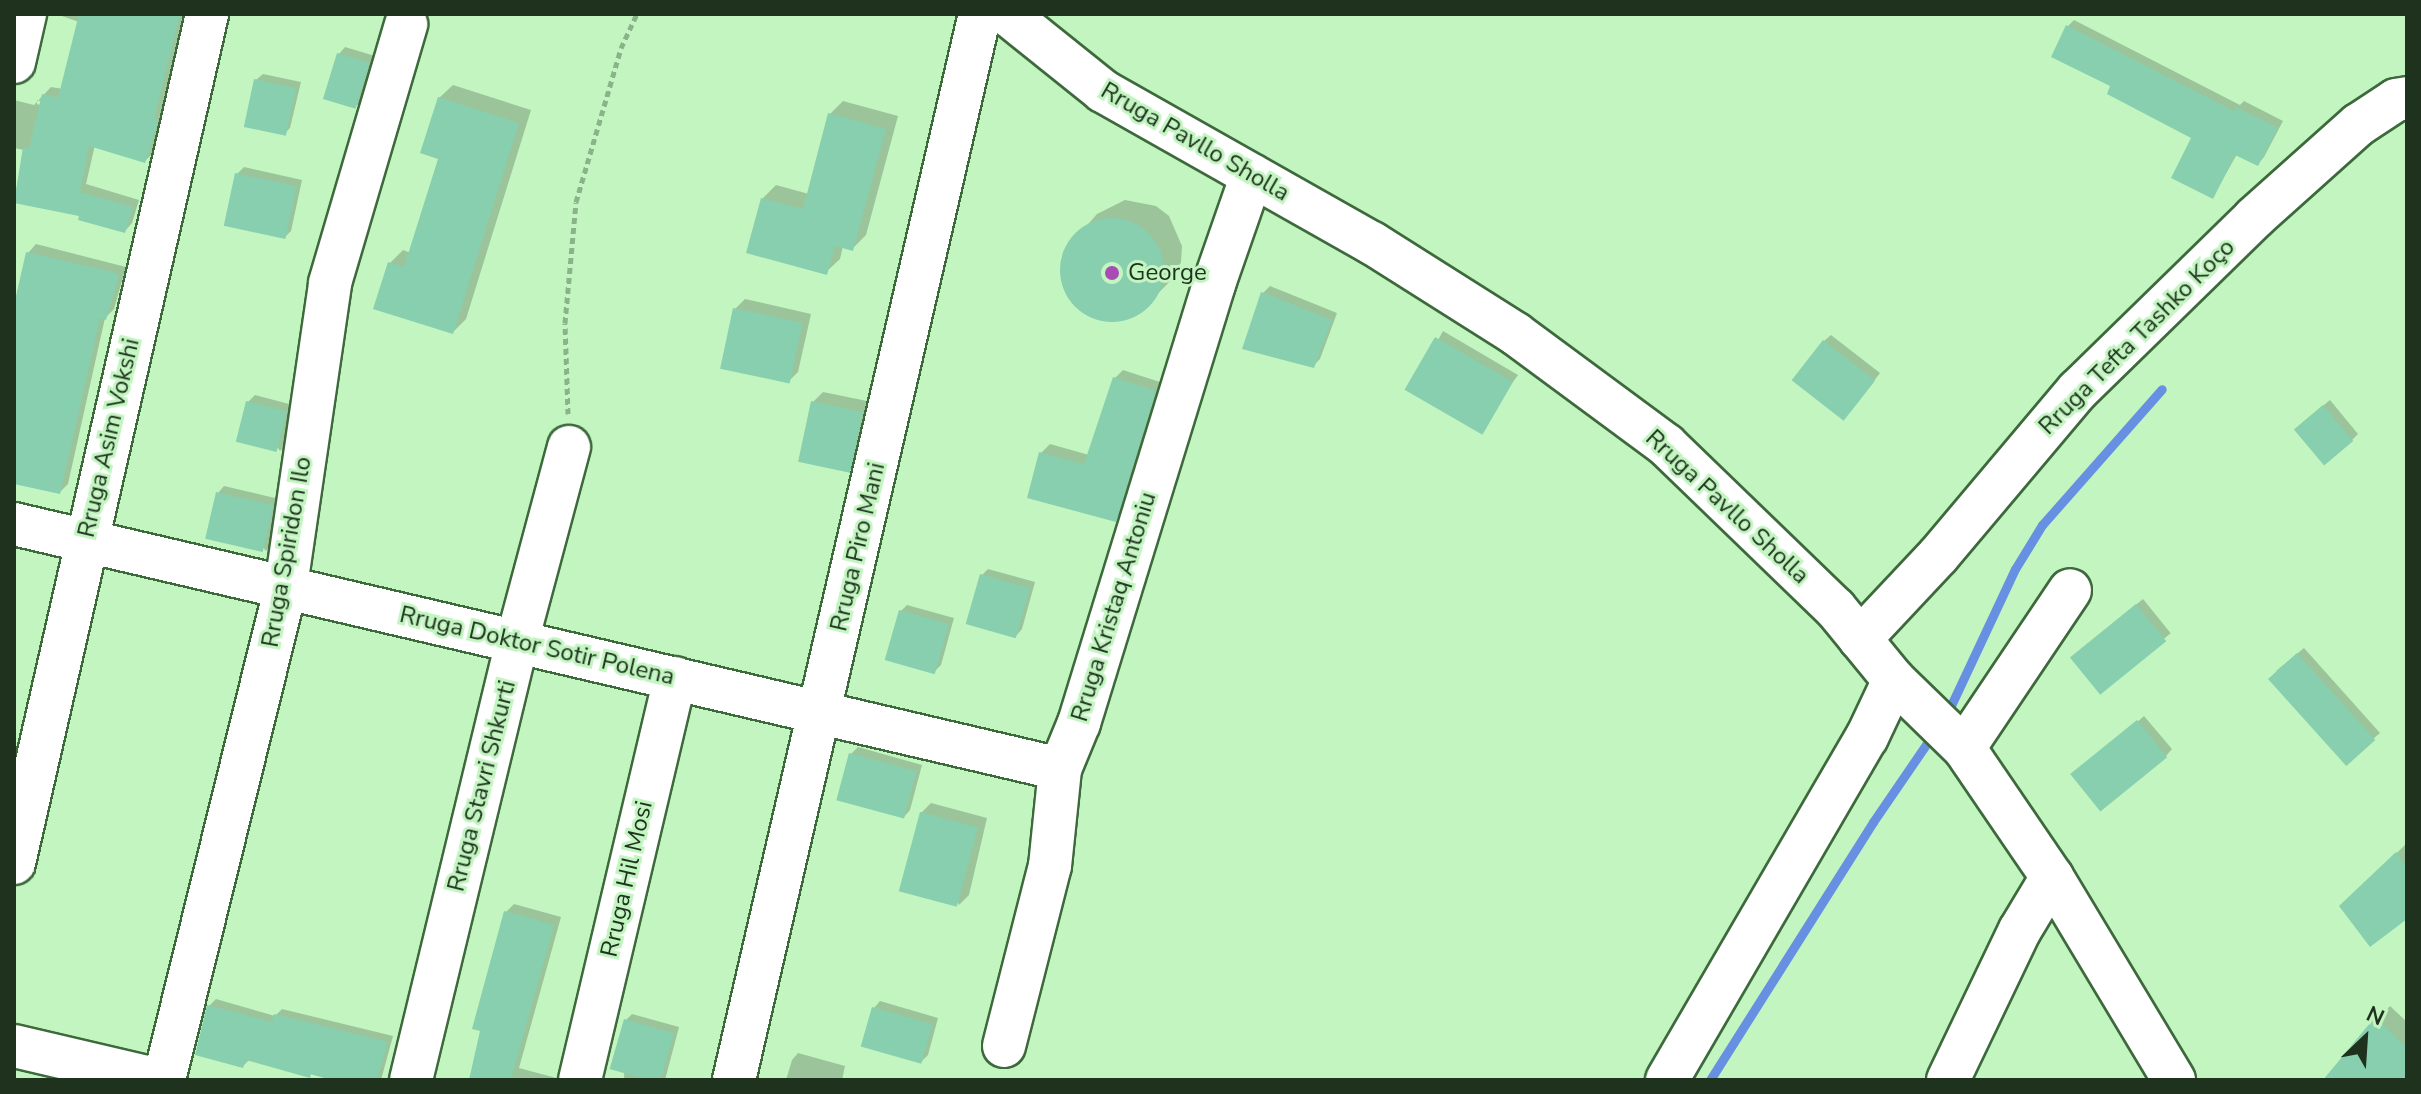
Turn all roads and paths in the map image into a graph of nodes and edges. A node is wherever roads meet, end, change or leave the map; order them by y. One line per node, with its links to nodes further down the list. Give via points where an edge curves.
1 (25, 14): 7 (street)
2 (207, 14): 12 (street, Rruga Asim Vokshi)
3 (637, 14): 10 (path, via 621,48 576,202 565,323)
4 (980, 14): 19 (street, Rruga Piro Mani)
5 (1007, 14): 9 (street, Rruga Pavllo Sholla, via 1103,91)
6 (406, 24): 13 (street, Rruga Spiridon Ilo, via 330,283)
7 (14, 62)
8 (2407, 98): 15 (street, Rruga Tefta Tashko Koço, via 2358,125 2078,390 1938,556)
9 (1252, 175): 15 (street, Rruga Pavllo Sholla, via 1516,334 1666,445 1835,608); 21 (street, Rruga Kristaq Antoniu)
10 (569, 447): 16 (street, Rruga Stavri Shkurti)
11 (14, 524): 12 (street, Rruga Doktor Sotir Polena)
12 (85, 542): 13 (street, Rruga Doktor Sotir Polena); 22 (street, Rruga Asim Vokshi)
13 (286, 586): 16 (street, Rruga Doktor Sotir Polena); 26 (street, Rruga Spiridon Ilo)
14 (2070, 590): 20 (street)
15 (1860, 639): 18 (street, Rruga Pavllo Sholla)
16 (517, 641): 17 (street, Rruga Doktor Sotir Polena); 27 (street, Rruga Stavri Shkurti)
17 (675, 678): 19 (street, Rruga Doktor Sotir Polena); 28 (street, Rruga Hil Mosi)
18 (1906, 693): 20 (street, Rruga Pavllo Sholla); 30 (street, via 1867,737)
19 (820, 712): 21 (street, Rruga Doktor Sotir Polena); 29 (street, Rruga Piro Mani)
20 (1964, 748): 23 (street, Rruga Pavllo Sholla)
21 (1060, 769): 25 (street, Rruga Kristaq Antoniu, via 1050,866)
22 (14, 863)
23 (2052, 877): 31 (street, via 2020,930); 32 (street, Rruga Pavllo Sholla)
24 (14, 1046): 26 (street)
25 (1004, 1046)
26 (162, 1080)
27 (411, 1080)
28 (580, 1080)
29 (734, 1080)
30 (1667, 1080)
31 (1948, 1080)
32 (2174, 1080)

